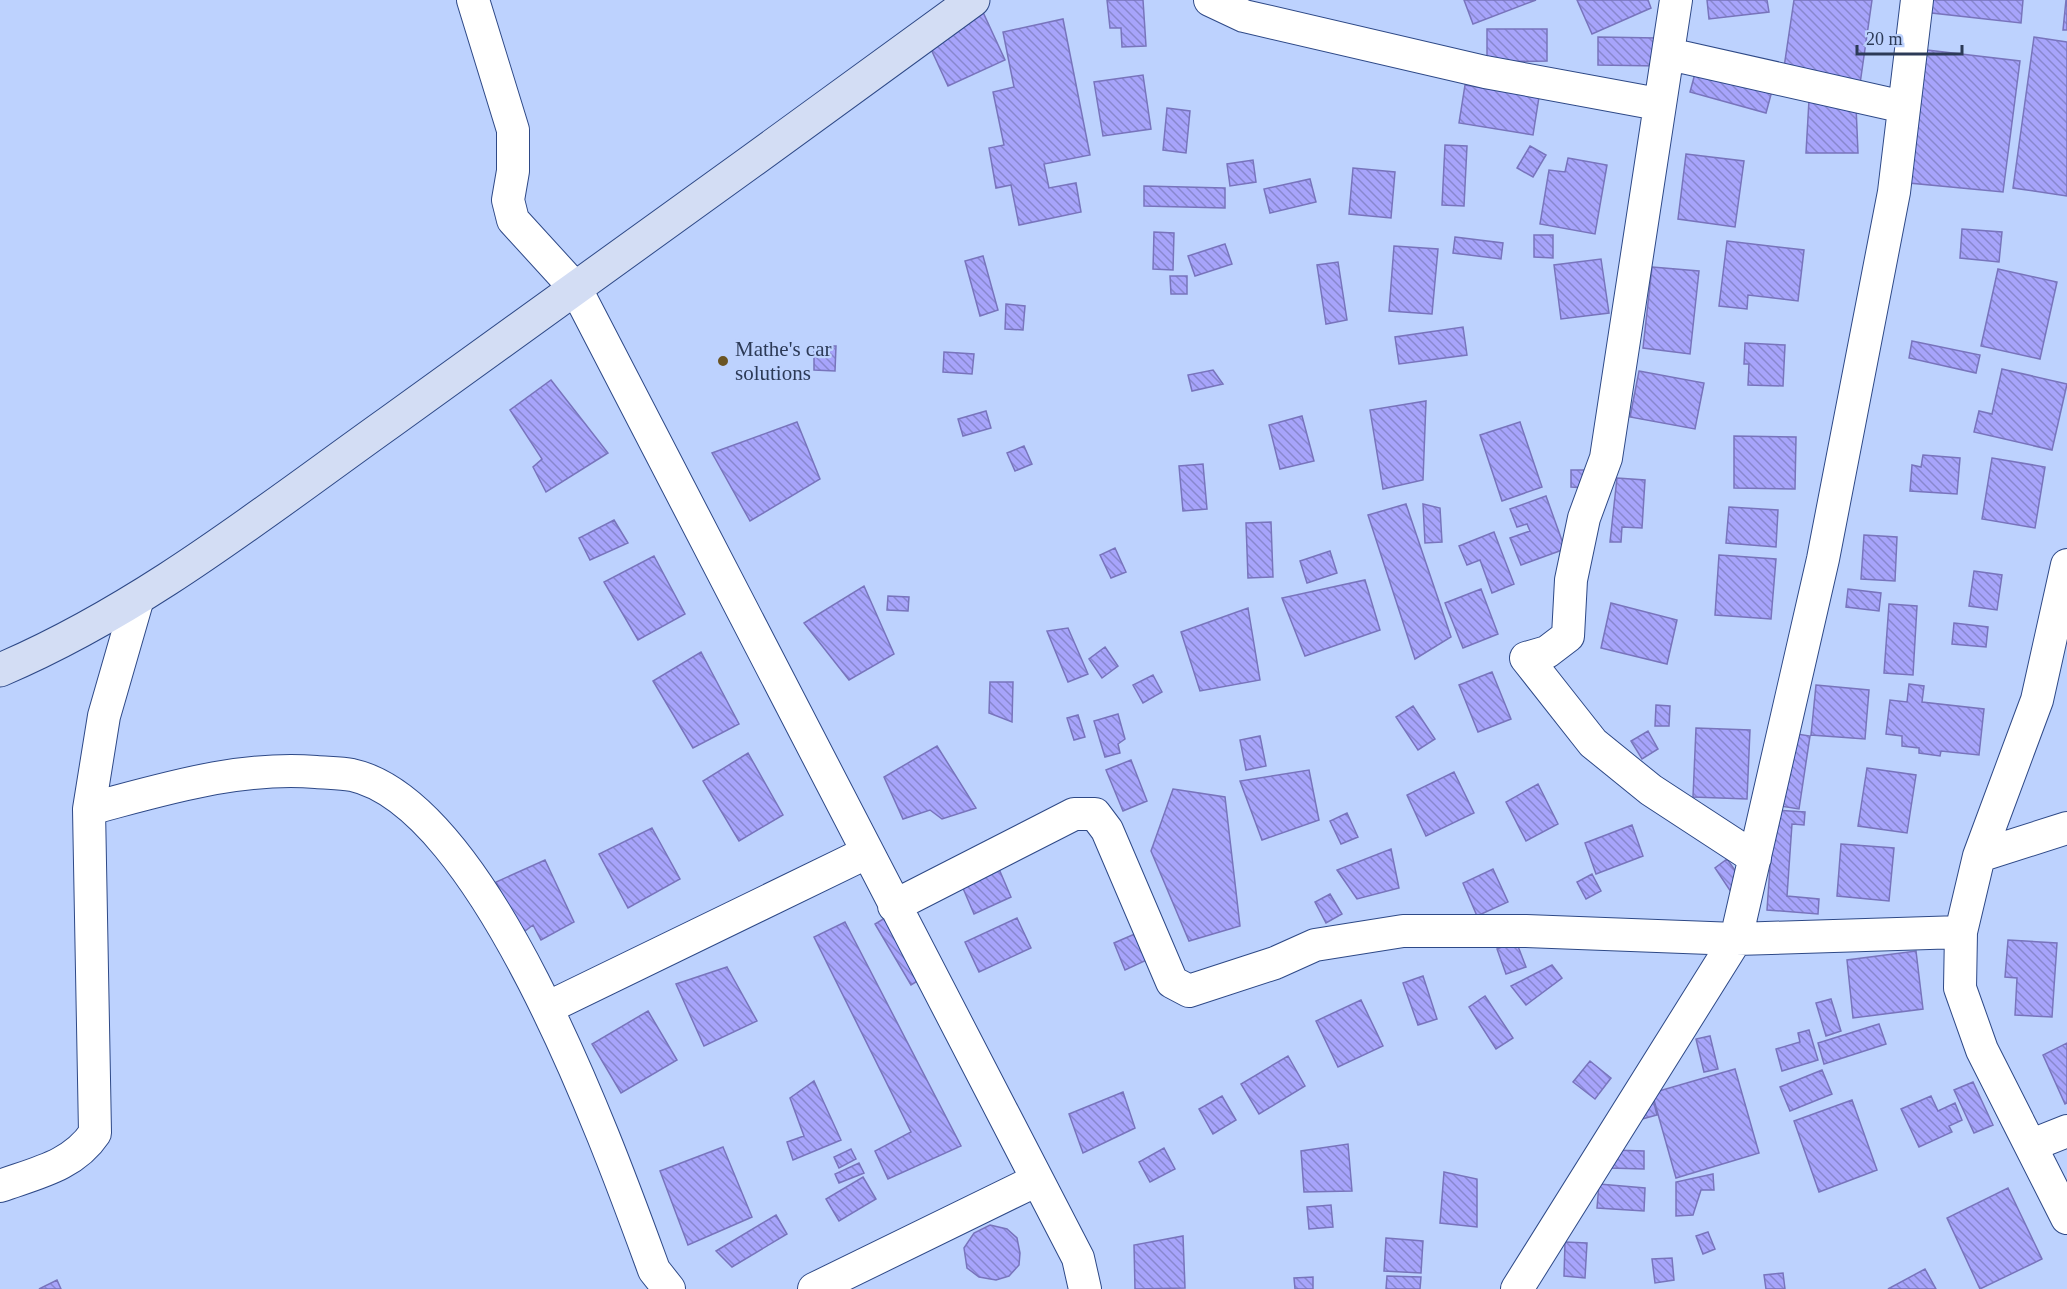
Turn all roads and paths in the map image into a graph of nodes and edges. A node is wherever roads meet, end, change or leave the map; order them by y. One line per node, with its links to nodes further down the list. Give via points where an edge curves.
1 (473, 0): 9 (street, via 513,130 508,200 513,220)
2 (973, 0): 9 (street)
3 (1210, 0): 7 (street, via 1244,16 1462,66)
4 (1676, 0): 6 (street)
5 (1917, 0): 8 (street)
6 (1669, 54): 7 (street); 8 (street)
7 (1658, 104): 17 (street, via 1606,458 1584,518 1570,580 1568,636 1547,652 1526,658 1593,743 1651,790)
8 (1904, 107): 17 (street, via 1894,192 1823,559)
9 (576, 289): 11 (street); 15 (street)
10 (2067, 566): 16 (street, via 2037,700)
11 (138, 598): 12 (street, via 45,651); 13 (street, via 104,716)
12 (0, 670)
13 (89, 809): 21 (street, via 204,778 252,771 353,775 392,792 427,823 470,871); 25 (street, via 95,1133 85,1148 66,1163)
14 (2067, 828): 16 (street)
15 (866, 852): 18 (street); 21 (street)
16 (1979, 856): 19 (street)
17 (1755, 858): 20 (street)
18 (894, 906): 20 (street, via 1074,814 1095,814 1107,830 1172,982 1189,991 1275,963 1315,945 1403,931); 24 (street)
19 (1961, 932): 20 (street); 23 (street, via 1960,988 1982,1050)
20 (1736, 939): 30 (street)
21 (549, 1007): 27 (street, via 654,1270)
22 (2067, 1131): 23 (street)
23 (2032, 1145): 26 (street)
24 (1035, 1181): 28 (street); 29 (street, via 1078,1258)
25 (0, 1186)
26 (2067, 1218)
27 (669, 1289)
28 (814, 1289)
29 (1085, 1289)
30 (1517, 1289)

